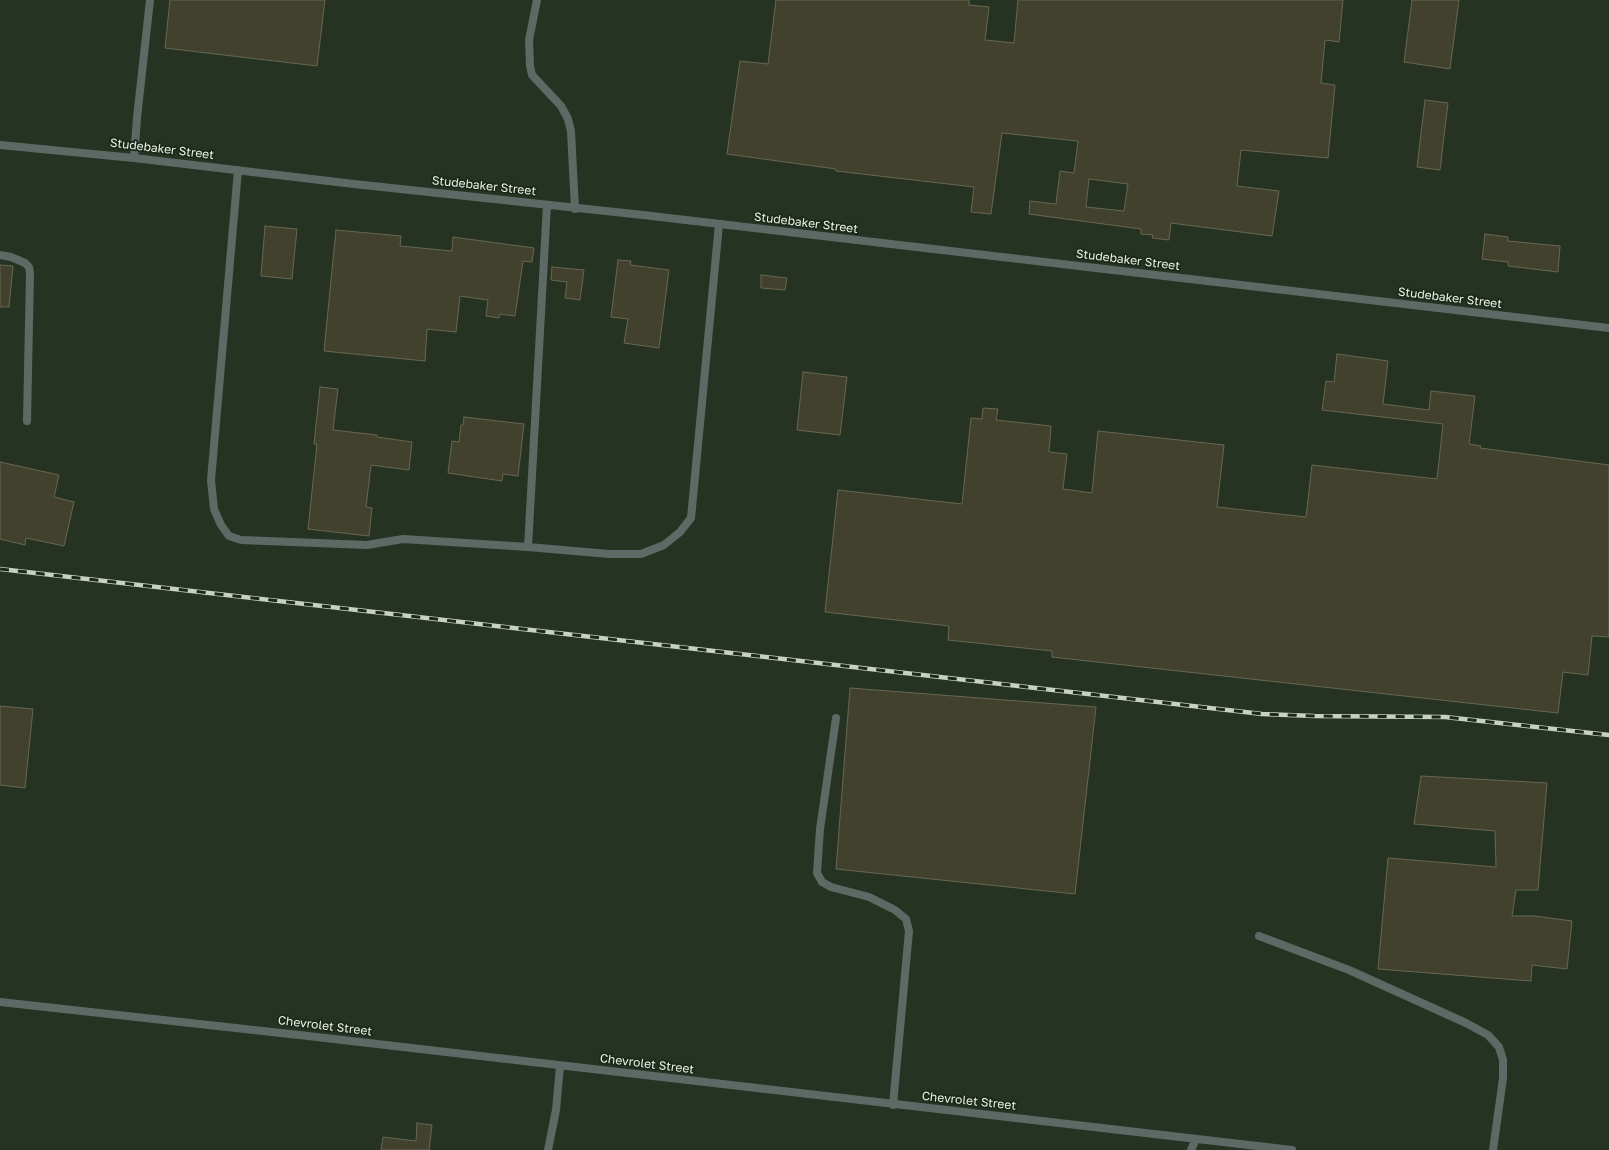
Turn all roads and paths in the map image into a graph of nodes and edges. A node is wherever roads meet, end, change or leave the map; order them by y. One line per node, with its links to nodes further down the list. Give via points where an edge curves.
1 (150, 0): 4 (lane)
2 (536, 0): 7 (lane, via 529,40 530,66 532,75 561,106 568,119 571,131)
3 (0, 145): 4 (lane, Studebaker Street)
4 (134, 158): 5 (lane, Studebaker Street)
5 (238, 170): 6 (lane, Studebaker Street); 12 (lane, via 211,480 214,509 229,536 241,540 367,545 403,539)
6 (547, 205): 7 (lane, Studebaker Street); 12 (lane)
7 (575, 209): 8 (lane, Studebaker Street)
8 (719, 224): 10 (lane, Studebaker Street); 12 (lane, via 691,518 680,532 664,545 641,554)
9 (0, 255): 11 (lane, via 25,263 30,273)
10 (1609, 328)
11 (27, 420)
12 (528, 547)
13 (836, 718): 17 (lane, via 816,873 822,882 831,887 869,897 895,910 906,919 909,931)
14 (1260, 936): 22 (lane, via 1349,970 1488,1035 1499,1047 1503,1060)
15 (0, 1002): 16 (lane, Chevrolet Street)
16 (560, 1066): 17 (lane, Chevrolet Street); 19 (lane, via 556,1110)
17 (893, 1105): 18 (lane, Chevrolet Street)
18 (1196, 1139): 20 (lane); 21 (lane, Chevrolet Street)
19 (548, 1150)
20 (1191, 1150)
21 (1292, 1150)
22 (1493, 1150)

